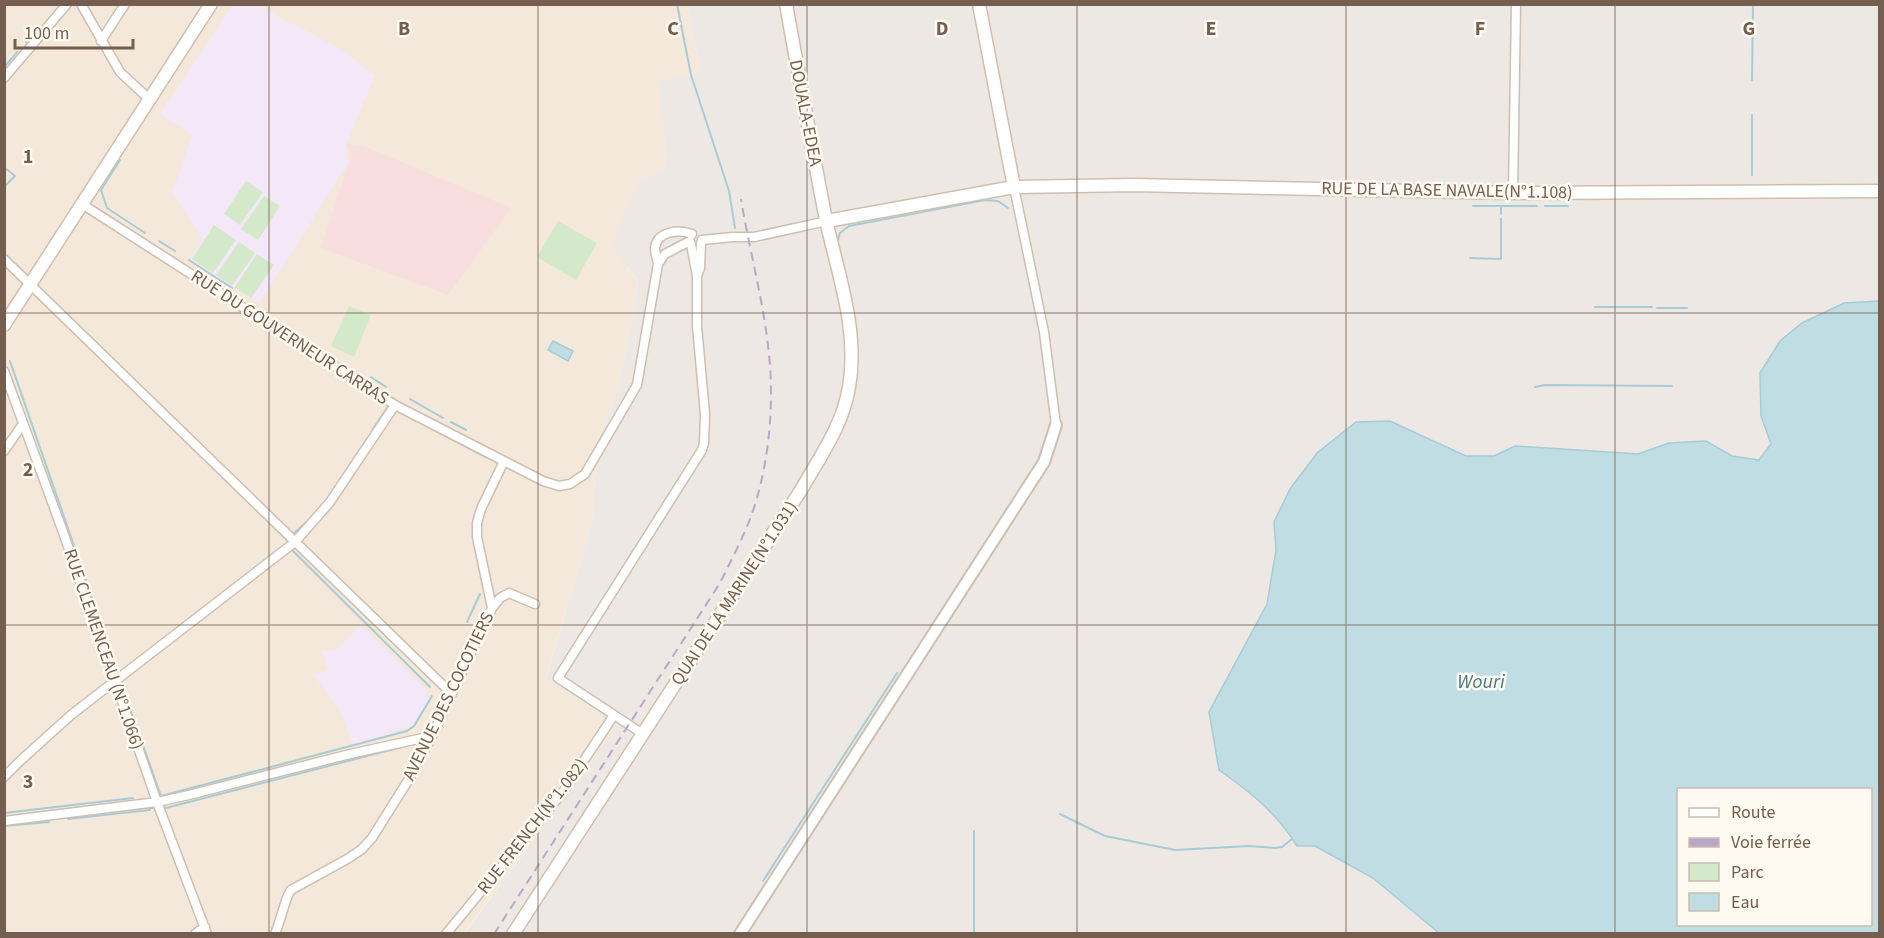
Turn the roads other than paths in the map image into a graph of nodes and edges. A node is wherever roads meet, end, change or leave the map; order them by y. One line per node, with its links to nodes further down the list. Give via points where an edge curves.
1 (67, 4): 9 (street)
2 (81, 4): 8 (street)
3 (125, 4): 8 (street)
4 (211, 4): 10 (main road)
5 (786, 4): 15 (main road, DOUALA-EDEA)
6 (980, 4): 11 (main road)
7 (1516, 4): 13 (street)
8 (101, 41): 10 (street, via 120,72)
9 (4, 78)
10 (149, 99): 14 (main road)
11 (1014, 187): 13 (main road, RUE DE LA BASE NAVALE(N°1.108), via 1133,185); 15 (main road); 26 (street, via 1044,332)
12 (1880, 191): 13 (main road, RUE DE LA BASE NAVALE(N°1.108))
13 (1513, 192)
14 (82, 204): 21 (main road); 24 (street, RUE DU GOUVERNEUR CARRAS)
15 (826, 220): 17 (street, via 754,237); 35 (main road, QUAI DE LA MARINE(N°1.031), via 850,335 850,386 844,407 801,490)
16 (691, 240): 17 (street, via 700,235); 19 (street, via 665,254); 19 (street, RUE DU GOUVERNEUR CARRAS, via 676,231 663,236 655,247); 20 (street)
17 (701, 241): 20 (street)
18 (4, 260): 21 (street)
19 (658, 264): 28 (street, RUE DU GOUVERNEUR CARRAS, via 637,385 585,474 559,486)
20 (697, 276): 34 (street, via 705,414 702,450 558,678)
21 (31, 285): 22 (main road); 29 (street)
22 (4, 325)
23 (4, 371): 25 (street, RUE CLEMENCEAU (N°1.066))
24 (395, 405): 28 (street, RUE DU GOUVERNEUR CARRAS); 29 (street, via 330,502)
25 (23, 424): 27 (street); 32 (street, RUE CLEMENCEAU (N°1.066))
26 (1056, 425): 47 (street, via 1044,462)
27 (4, 452)
28 (504, 461): 31 (street, AVENUE DES COCOTIERS, via 477,523)
29 (295, 542): 32 (street); 33 (street)
30 (535, 604): 31 (street, via 509,593)
31 (492, 608): 33 (street, AVENUE DES COCOTIERS)
32 (114, 680): 37 (street); 38 (street, RUE CLEMENCEAU (N°1.066))
33 (451, 693): 36 (street, AVENUE DES COCOTIERS)
34 (614, 715): 35 (street); 44 (street, RUE FRENCH(N°1.082), via 563,792)
35 (643, 734): 40 (main road, QUAI DE LA MARINE(N°1.031))
36 (432, 736): 38 (street); 43 (street, AVENUE DES COCOTIERS, via 372,838 362,849 288,893)
37 (4, 777)
38 (157, 802): 39 (street); 41 (street, RUE CLEMENCEAU (N°1.066))
39 (4, 820)
40 (526, 914): 45 (main road, QUAI DE LA MARINE(N°1.031)); 46 (street)
41 (206, 930): 42 (street)
42 (195, 933)
43 (275, 933)
44 (446, 933)
45 (513, 933)
46 (523, 933)
47 (741, 933)

